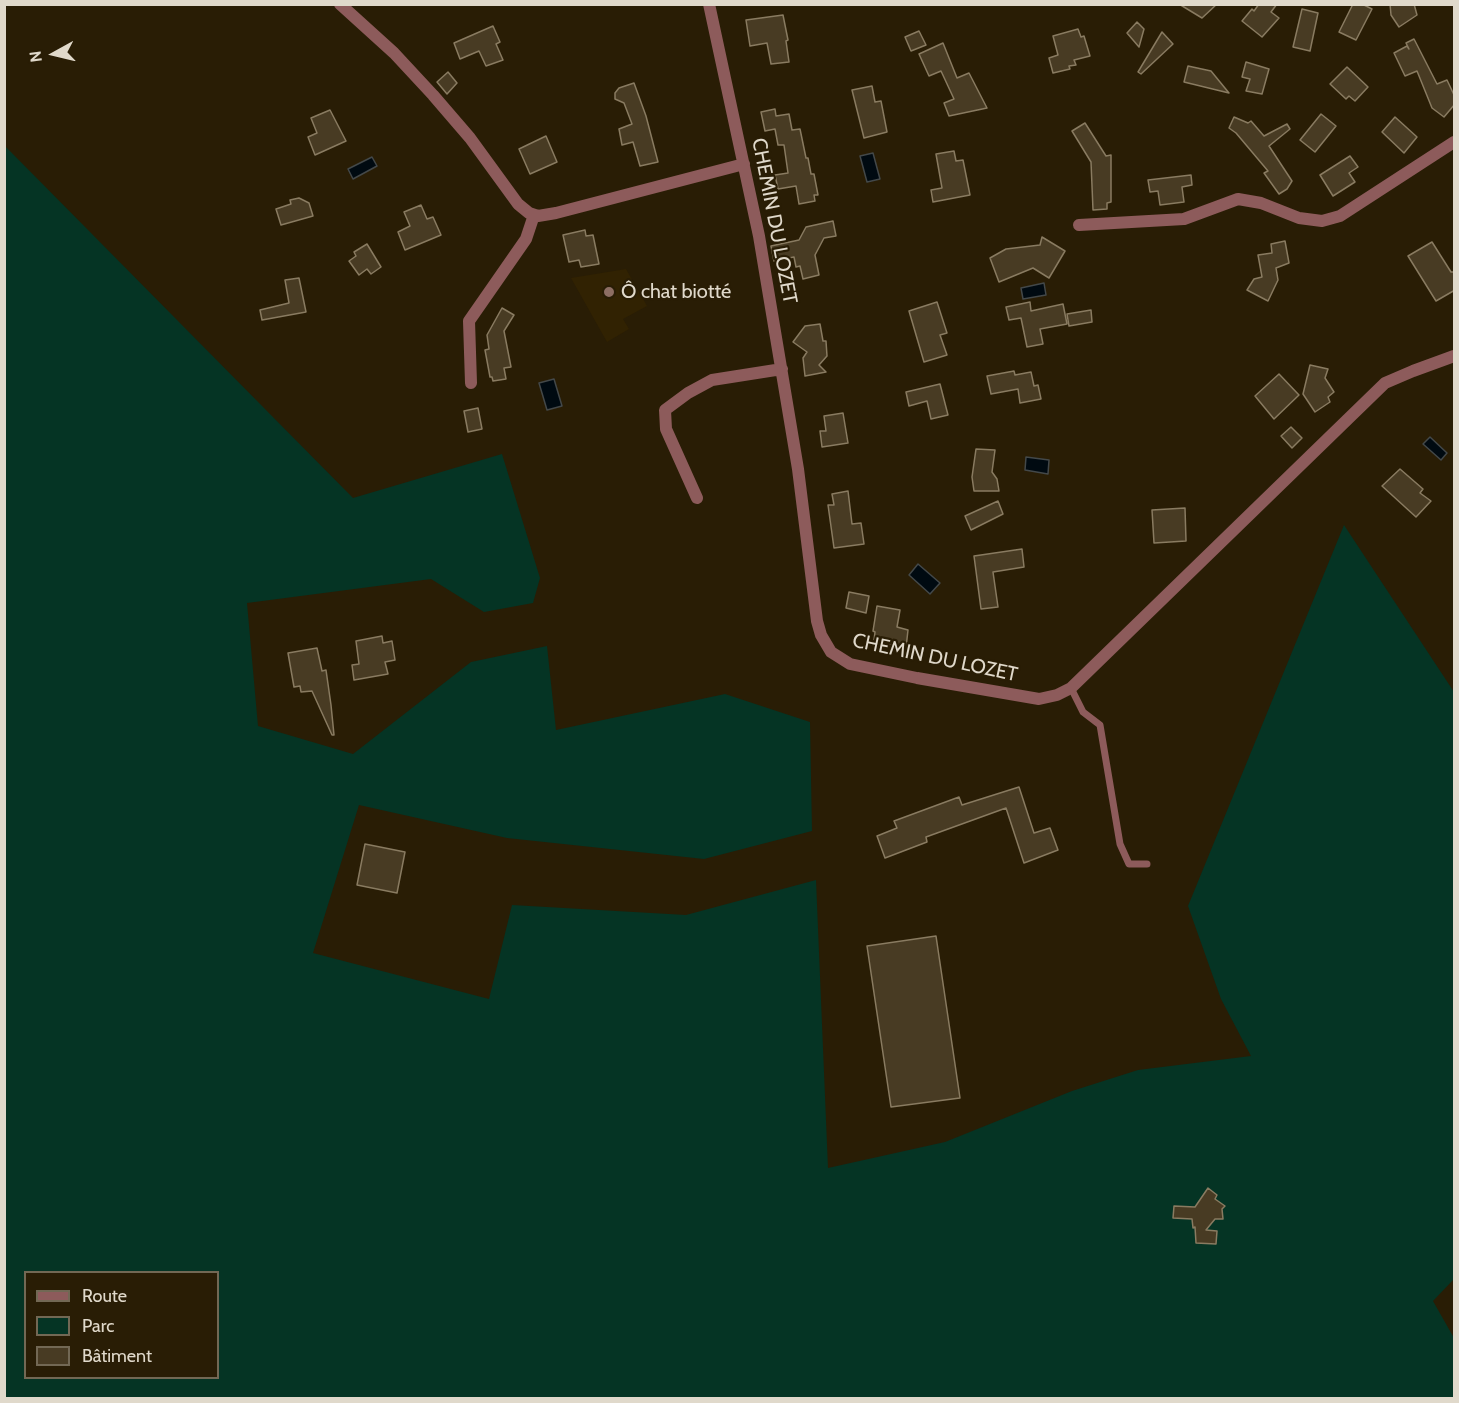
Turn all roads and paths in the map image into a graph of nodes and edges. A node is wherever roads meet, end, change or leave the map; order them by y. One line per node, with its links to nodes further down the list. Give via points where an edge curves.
1 (340, 4): 5 (street, via 394,53 470,138 518,204)
2 (709, 4): 4 (street, CHEMIN DU LOZET)
3 (1455, 142): 6 (street, via 1340,216 1322,221 1238,199 1184,219)
4 (744, 164): 5 (street, via 556,213); 8 (street, CHEMIN DU LOZET)
5 (534, 215): 9 (street, via 526,239 469,321)
6 (1079, 225)
7 (1455, 356): 11 (street, CHEMIN DU LOZET, via 1385,383)
8 (782, 369): 10 (street, via 712,380 665,410 666,429); 11 (street, CHEMIN DU LOZET, via 817,621 831,652 850,663 884,671 1039,699)
9 (471, 383)
10 (697, 498)
11 (1071, 688): 12 (lane, via 1083,712 1100,725 1120,844 1130,864)
12 (1147, 864)

